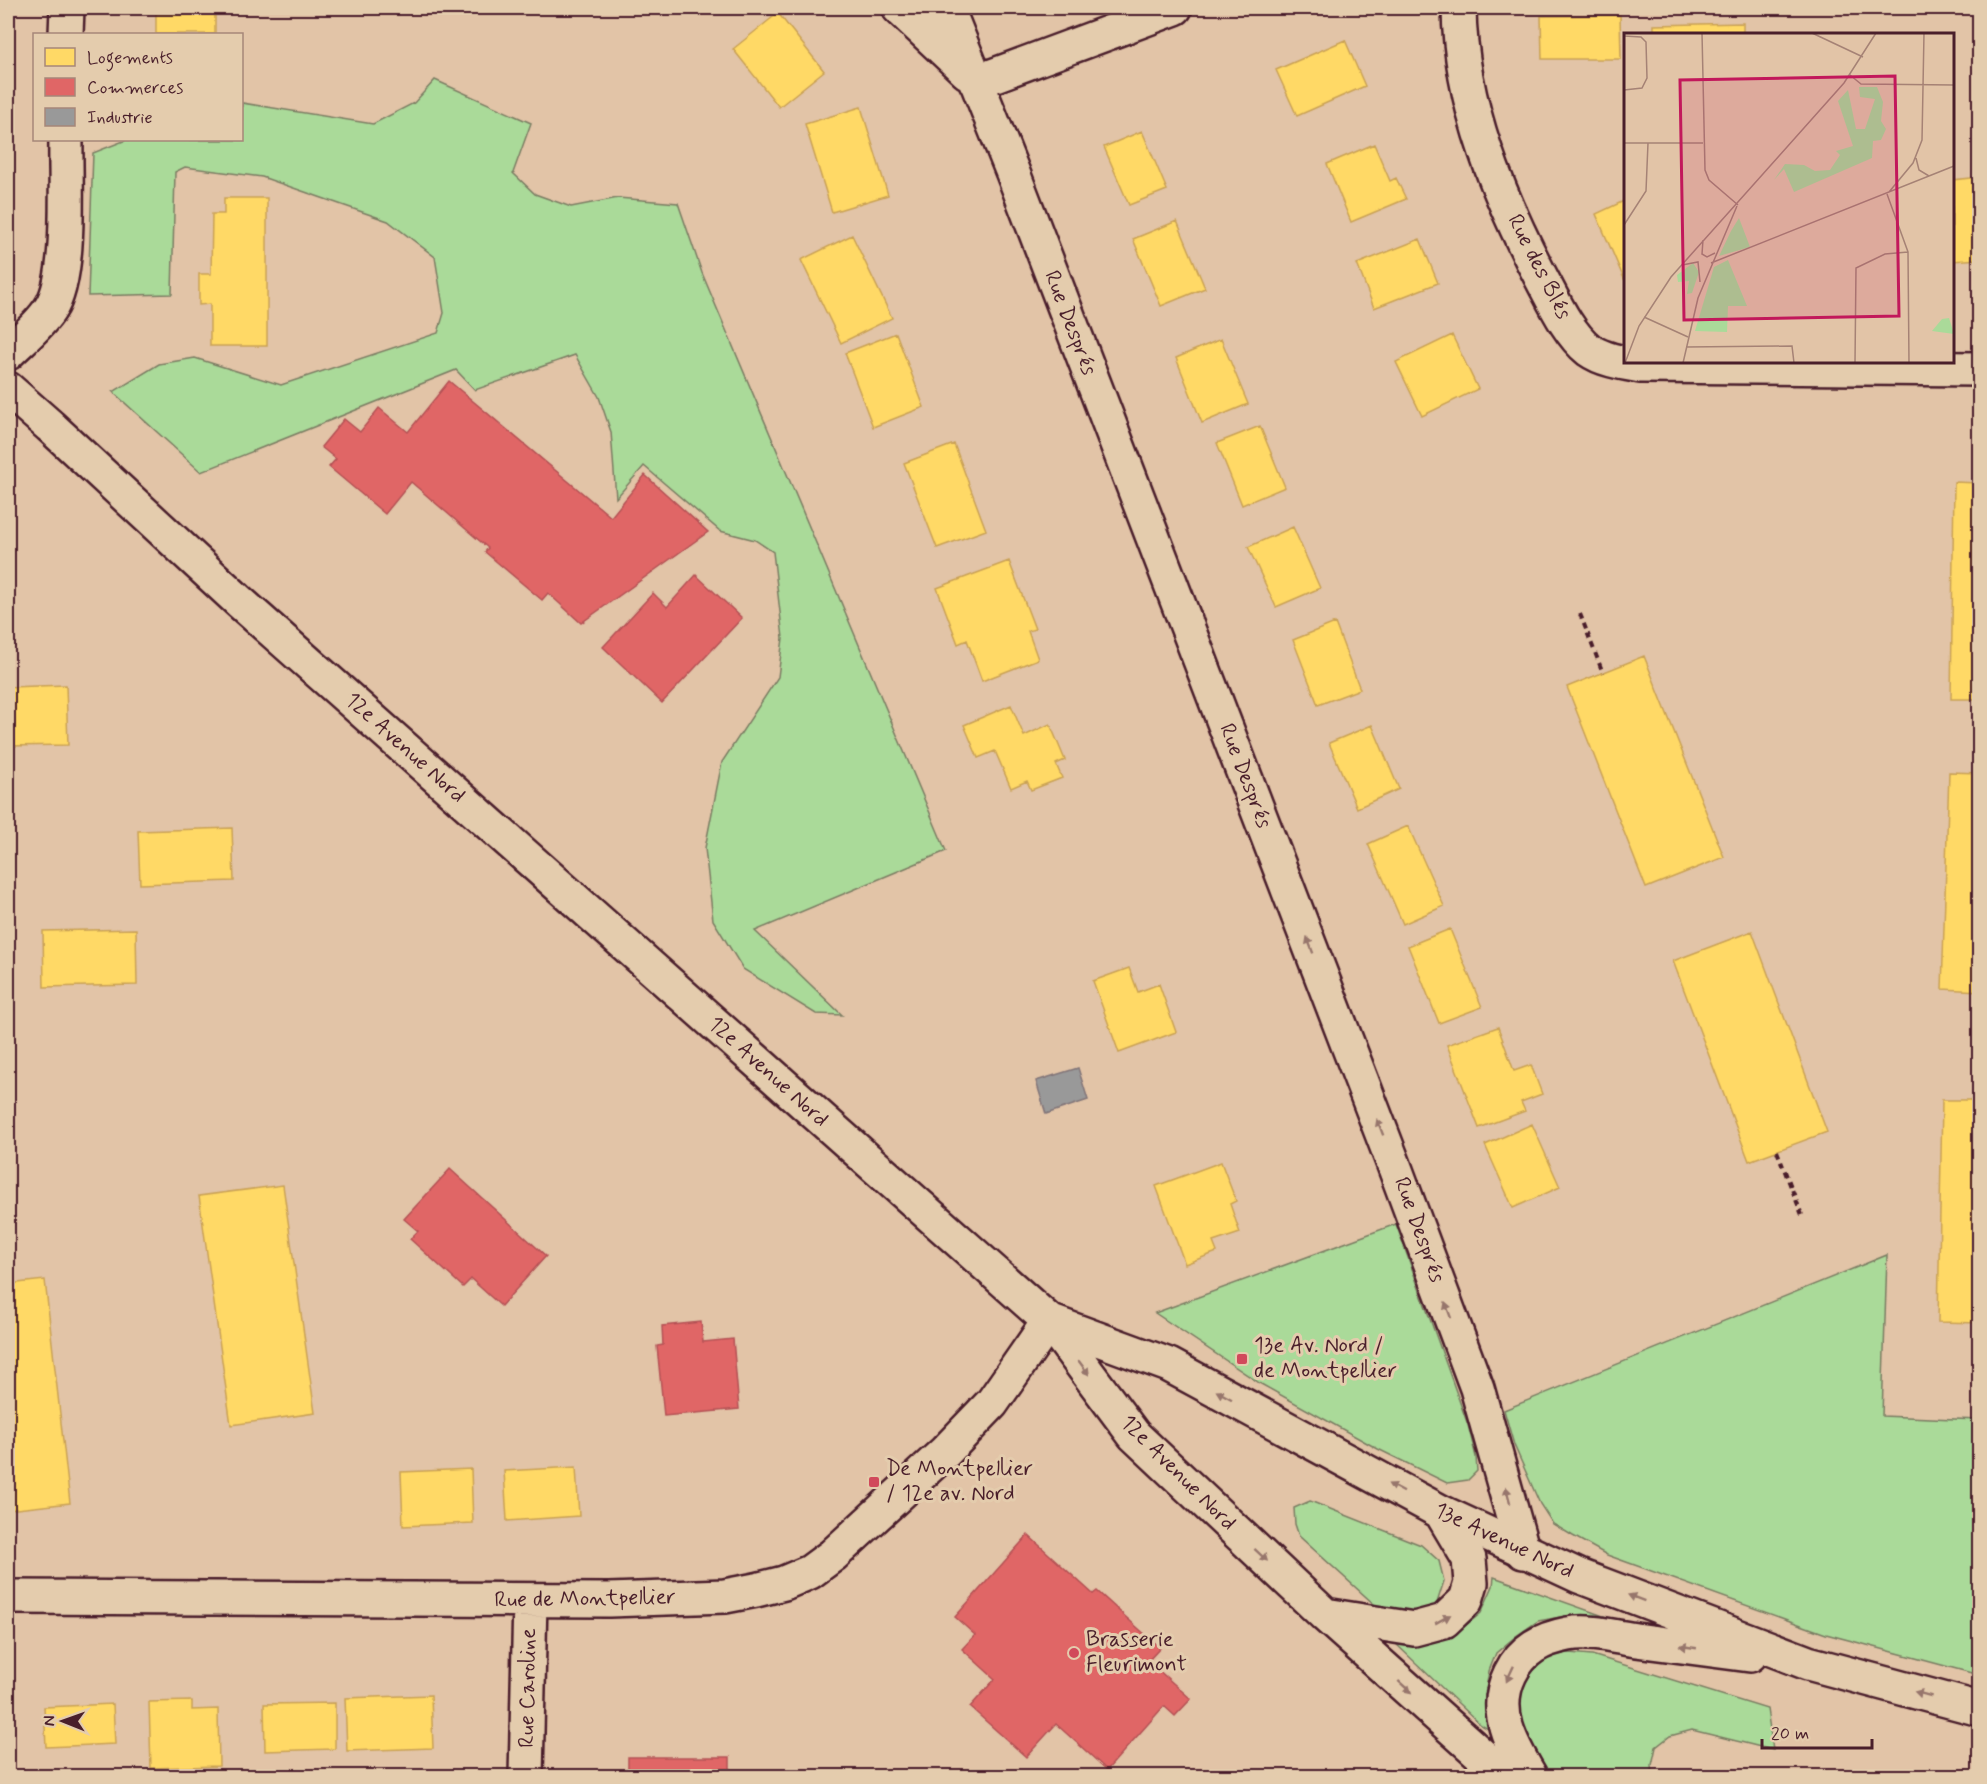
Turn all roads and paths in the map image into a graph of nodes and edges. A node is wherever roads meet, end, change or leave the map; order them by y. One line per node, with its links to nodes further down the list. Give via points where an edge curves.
1 (67, 8): 6 (street)
2 (899, 8): 7 (street)
3 (946, 8): 7 (street, Rue Després)
4 (1175, 8): 7 (street)
5 (1459, 8): 10 (street, Rue des Blés, via 1464,71 1473,109 1517,228 1565,323 1589,350)
6 (66, 33)
7 (976, 82): 20 (street, Rue Després, one-way to 7, via 1462,1347)
8 (66, 141): 9 (street, via 61,282 51,308)
9 (8, 352)
10 (1624, 363)
11 (1625, 363): 12 (street, Rue des Blés)
12 (1980, 369)
13 (8, 389): 18 (street, 12e Avenue Nord, via 241,603)
14 (1580, 614): 15 (path)
15 (1603, 673)
16 (1777, 1151): 17 (path)
17 (1802, 1215)
18 (1049, 1321): 19 (street, 13e Avenue Nord, one-way to 18, via 1169,1365); 22 (street, Rue de Montpellier, via 992,1403 928,1467 810,1572 784,1583 725,1596); 23 (street, 12e Avenue Nord, one-way to 23, via 1134,1435)
19 (1441, 1512): 20 (street, 13e Avenue Nord); 23 (street, one-way to 19, via 1414,1629 1444,1621 1466,1600 1472,1583 1469,1559)
20 (1523, 1552): 24 (street, 13e Avenue Nord, one-way to 20)
21 (8, 1597): 22 (street, Rue de Montpellier)
22 (530, 1600): 26 (street, Rue Caroline)
23 (1324, 1615): 27 (street, 12e Avenue Nord, one-way to 27)
24 (1808, 1663): 25 (street, 13e Avenue Nord, one-way to 24); 28 (street, one-way to 28, via 1597,1634 1548,1639 1516,1661 1506,1684 1505,1730)
25 (1980, 1709)
26 (526, 1776)
27 (1505, 1776)
28 (1530, 1776)

